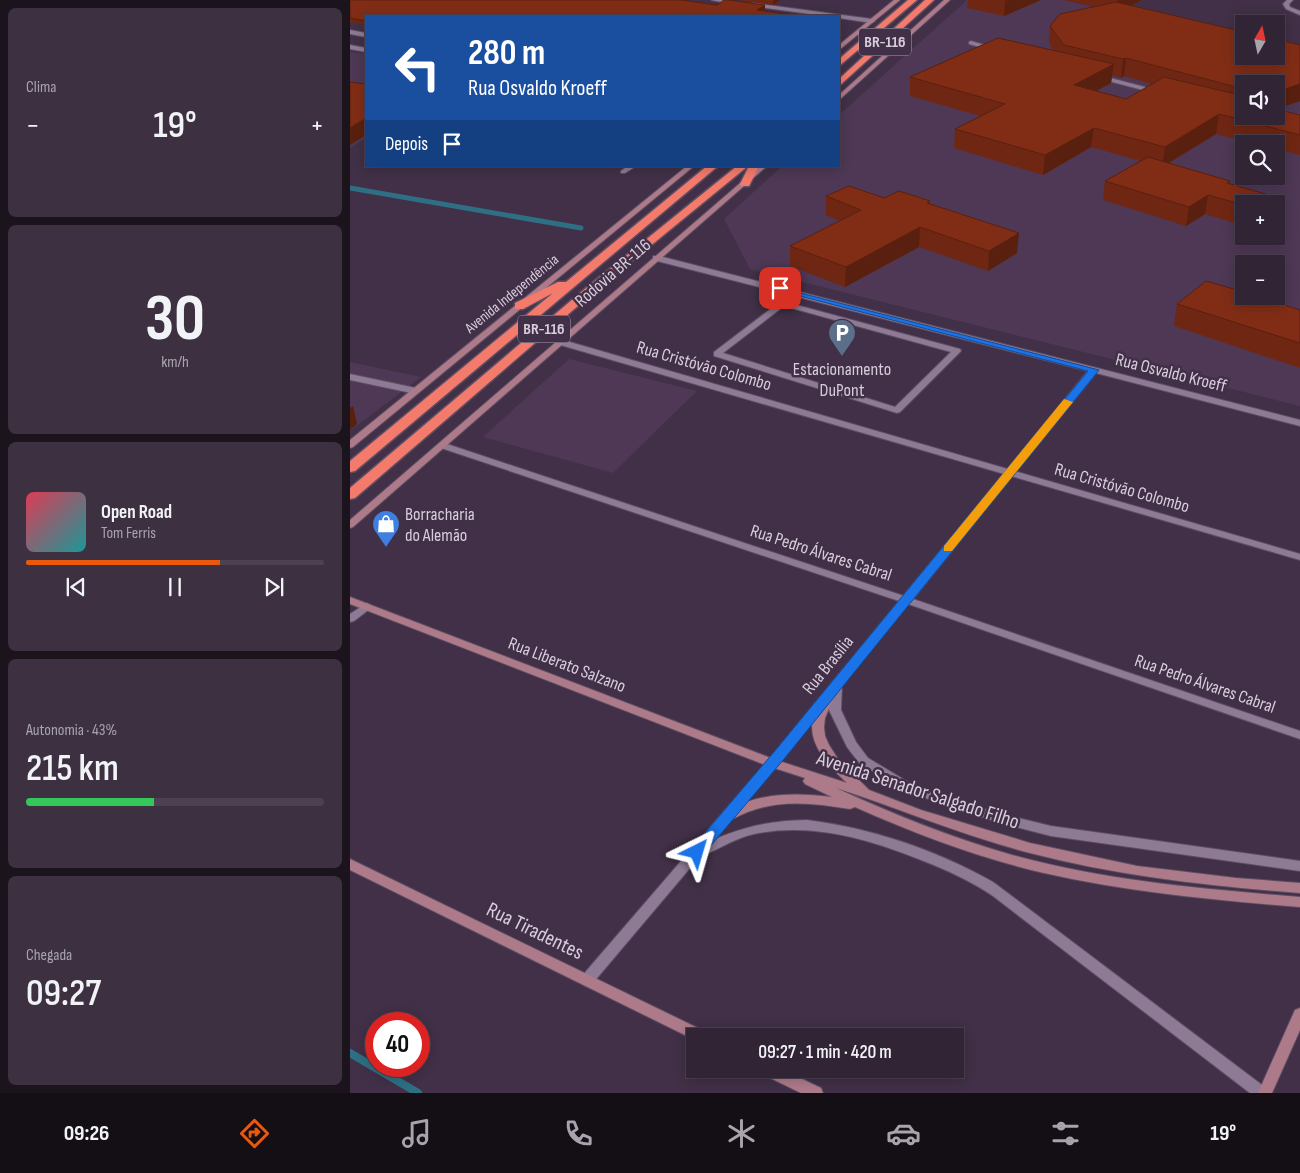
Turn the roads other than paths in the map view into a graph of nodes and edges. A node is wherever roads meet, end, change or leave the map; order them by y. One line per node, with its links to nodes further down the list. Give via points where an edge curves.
1 (714, 0): 12 (street)
2 (896, 0): 14 (main road)
3 (914, 0): 22 (highway, BR-116)
4 (930, 0): 24 (highway, BR-116)
5 (947, 0): 26 (main road)
6 (1290, 0): 10 (street, via 1286,4 1288,8)
7 (729, 7): 8 (street)
8 (738, 8)
9 (747, 9): 11 (street)
10 (1300, 13)
11 (792, 15)
12 (827, 15)
13 (840, 17): 14 (street)
14 (872, 21): 19 (main road)
15 (350, 32): 16 (street)
16 (365, 34)
17 (970, 43): 21 (street)
18 (350, 47): 20 (street)
19 (840, 47)
20 (365, 50)
21 (999, 50)
22 (840, 62)
23 (1094, 75): 25 (street)
24 (840, 82)
25 (1169, 94)
26 (840, 97)
27 (631, 167): 33 (street)
28 (689, 167): 39 (main road, Avenida Independência)
29 (712, 167): 36 (highway, Rodovia BR-116 / BR-116)
30 (742, 167): 49 (highway, Rodovia BR-116 / BR-116, via 590,290)
31 (754, 167): 34 (highway)
32 (763, 167): 34 (main road, Rodovia BR-116)
33 (623, 172)
34 (745, 184): 35 (main road, Rodovia BR-116)
35 (656, 258): 37 (street, Rua Osvaldo Kroeff); 40 (main road, Rodovia BR-116)
36 (588, 270): 39 (highway); 47 (highway, Rodovia BR-116 / BR-116)
37 (797, 293): 38 (street); 41 (street, Rua Osvaldo Kroeff)
38 (784, 304): 38 (street, via 829,317 957,351 898,410 717,354)
39 (519, 306): 43 (main road, Avenida Independência)
40 (560, 342): 46 (main road, Rodovia BR-116); 48 (street, Rua Cristóvão Colombo)
41 (1094, 370): 44 (street, Rua Osvaldo Kroeff); 48 (street, Rua Brasília)
42 (350, 377): 43 (street)
43 (416, 390): 45 (main road, Avenida Independência)
44 (1300, 423)
45 (350, 445)
46 (444, 446): 50 (main road, Rodovia BR-116); 53 (street, Rua Pedro Álvares Cabral)
47 (350, 468)
48 (1010, 472): 51 (street, Rua Cristóvão Colombo); 53 (street, Rua Brasília)
49 (350, 495)
50 (350, 525)
51 (1300, 557)
52 (350, 600): 54 (main road, Rua Liberato Salzano)
53 (906, 600): 56 (street, Rua Brasília); 57 (street, Rua Pedro Álvares Cabral)
54 (367, 606): 55 (street); 58 (main road, Rua Liberato Salzano)
55 (350, 620)
56 (833, 689): 58 (street, Rua Brasília); 59 (main road, via 822,710 818,728 820,739 839,766); 64 (street, via 835,710 851,744 864,760 910,788 993,816 1051,831)
57 (1300, 735)
58 (772, 763): 59 (main road, Avenida Senador Salgado Filho); 60 (main road, Avenida Senador Salgado Filho); 61 (street, Rua Brasília)
59 (870, 795): 65 (main road, Avenida Senador Salgado Filho, via 917,813 1040,850 1137,871)
60 (862, 806): 61 (main road, via 815,799 774,800 740,808); 66 (main road, Avenida Senador Salgado Filho, via 980,849 1042,867 1136,885)
61 (727, 816): 62 (street, Rua Brasília)
62 (697, 852): 67 (street, Rua Brasília); 72 (street, via 718,840 762,828 826,826 871,836 972,875)
63 (350, 864): 67 (main road, Rua Tiradentes)
64 (1300, 866)
65 (1300, 888)
66 (1300, 902)
67 (587, 980): 69 (main road, Rua Tiradentes)
68 (1300, 1014): 73 (main road)
69 (686, 1029)
70 (785, 1078): 71 (main road)
71 (816, 1093)
72 (1261, 1093)
73 (1265, 1093)

